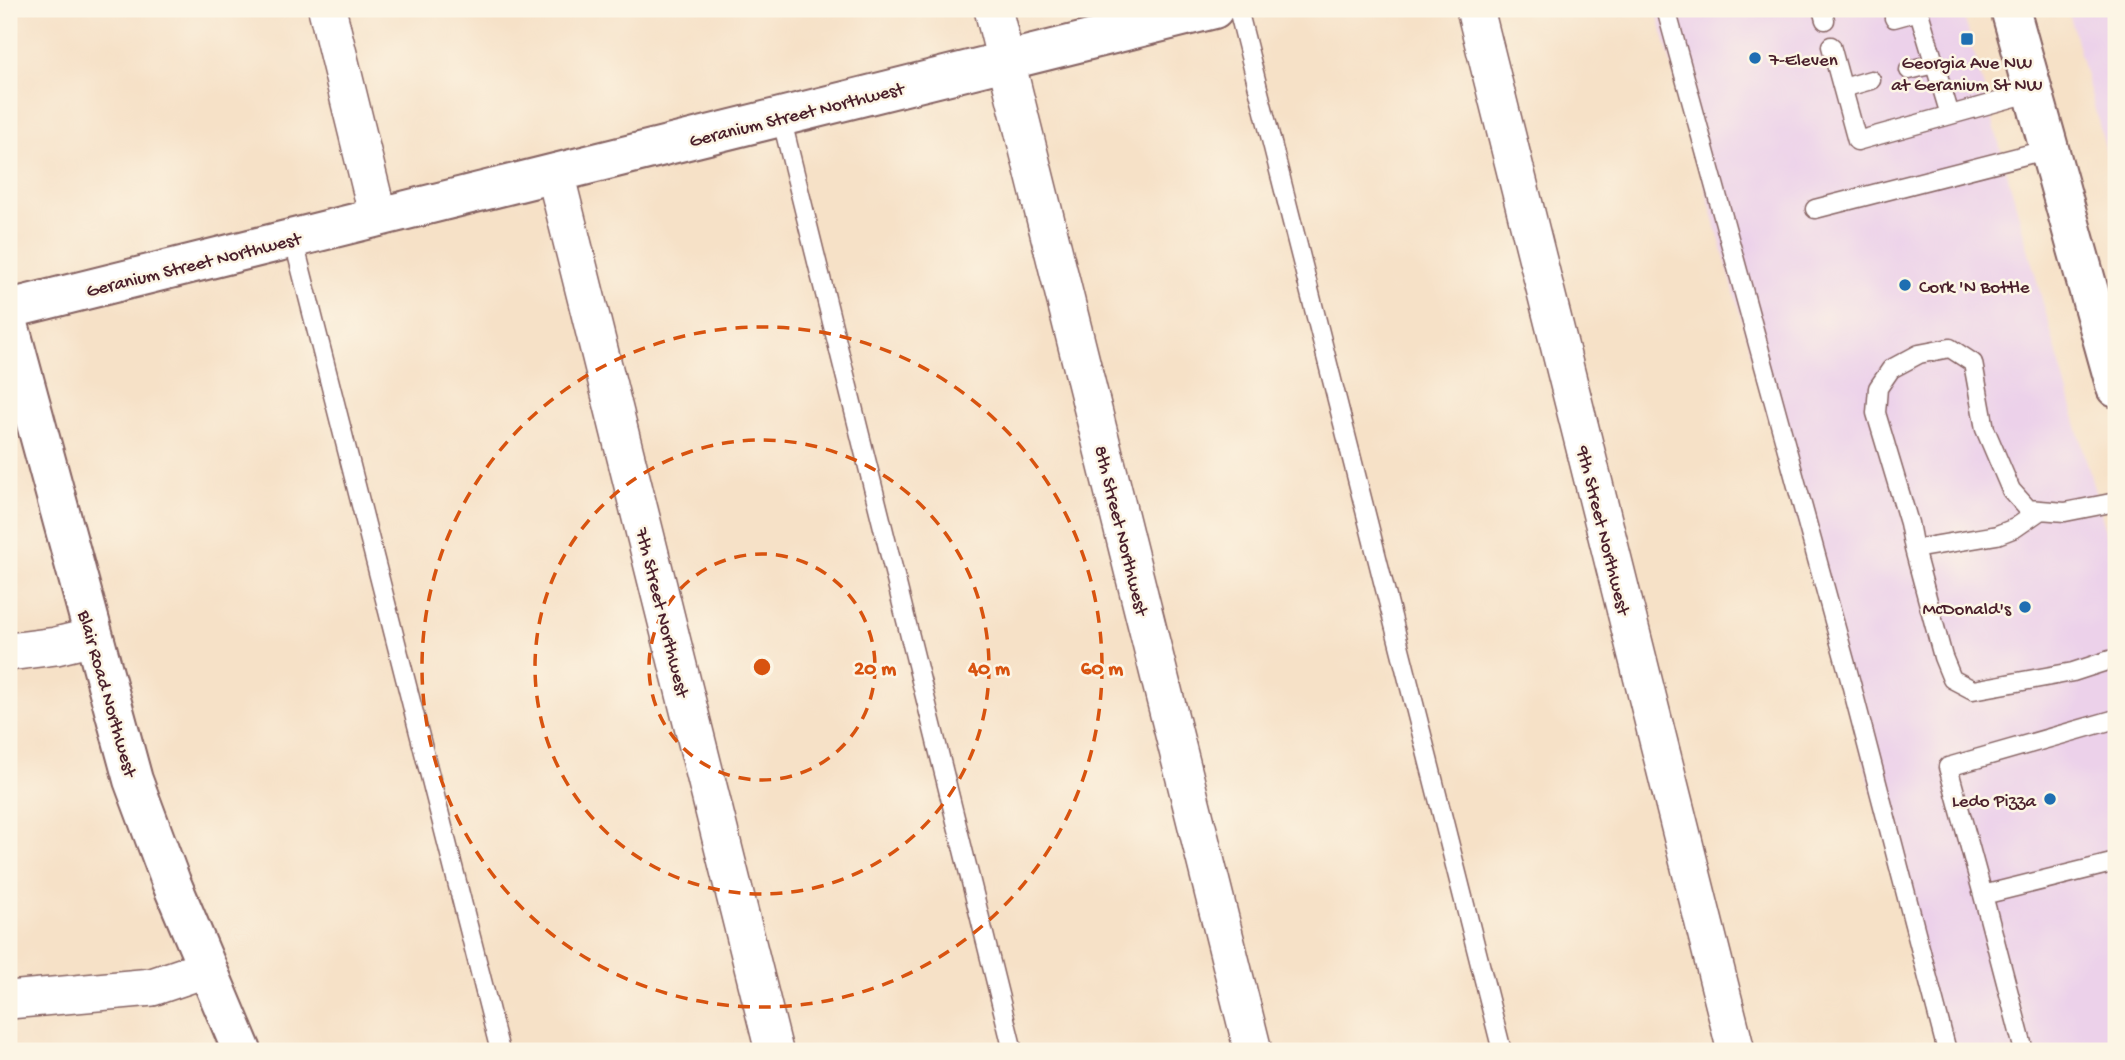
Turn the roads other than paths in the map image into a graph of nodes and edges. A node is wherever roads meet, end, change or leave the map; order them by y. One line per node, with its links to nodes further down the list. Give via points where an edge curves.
1 (327, 9): 22 (street)
2 (993, 9): 11 (street, 8th Street Northwest)
3 (1214, 9): 11 (main road, Geranium Street Northwest)
4 (1238, 9): 43 (lane)
5 (1475, 9): 44 (street, 9th Street Northwest)
6 (1666, 9): 45 (lane)
7 (2010, 9): 16 (main road)
8 (1919, 10): 9 (lane); 12 (lane)
9 (1894, 18)
10 (1831, 46): 15 (lane)
11 (1006, 61): 18 (main road, Geranium Street Northwest); 42 (street, 8th Street Northwest)
12 (1934, 64): 13 (lane); 17 (lane)
13 (1909, 70)
14 (1871, 80): 15 (lane)
15 (1843, 88): 17 (lane, via 1857,141)
16 (2033, 92): 17 (lane); 19 (main road)
17 (1950, 115)
18 (782, 117): 20 (main road, Geranium Street Northwest); 41 (lane)
19 (2049, 149): 21 (lane); 26 (main road)
20 (555, 173): 22 (main road, Geranium Street Northwest); 40 (street, 7th Street Northwest)
21 (1815, 209)
22 (378, 217): 23 (main road, Geranium Street Northwest)
23 (293, 238): 24 (main road, Geranium Street Northwest); 39 (lane)
24 (9, 309)
25 (9, 324): 30 (main road, Blair Road Northwest)
26 (2116, 388)
27 (2116, 502): 28 (lane)
28 (2038, 512): 29 (lane, via 1997,535); 29 (lane, via 2028,509 2011,490 1985,429 1973,363 1950,348 1919,354 1891,369 1878,388 1876,412)
29 (1914, 550): 32 (lane, via 1952,679 1973,690 2073,672)
30 (93, 637): 31 (street); 36 (main road, Blair Road Northwest, via 143,810)
31 (9, 652)
32 (2116, 658)
33 (2116, 719): 35 (lane, via 1948,767)
34 (2116, 862): 35 (lane)
35 (1983, 895): 46 (lane)
36 (208, 968): 37 (street, via 152,988); 38 (main road, Blair Road Northwest)
37 (9, 1000)
38 (242, 1051)
39 (500, 1051)
40 (774, 1051)
41 (1013, 1051)
42 (1254, 1051)
43 (1502, 1051)
44 (1736, 1051)
45 (1947, 1051)
46 (2024, 1051)

